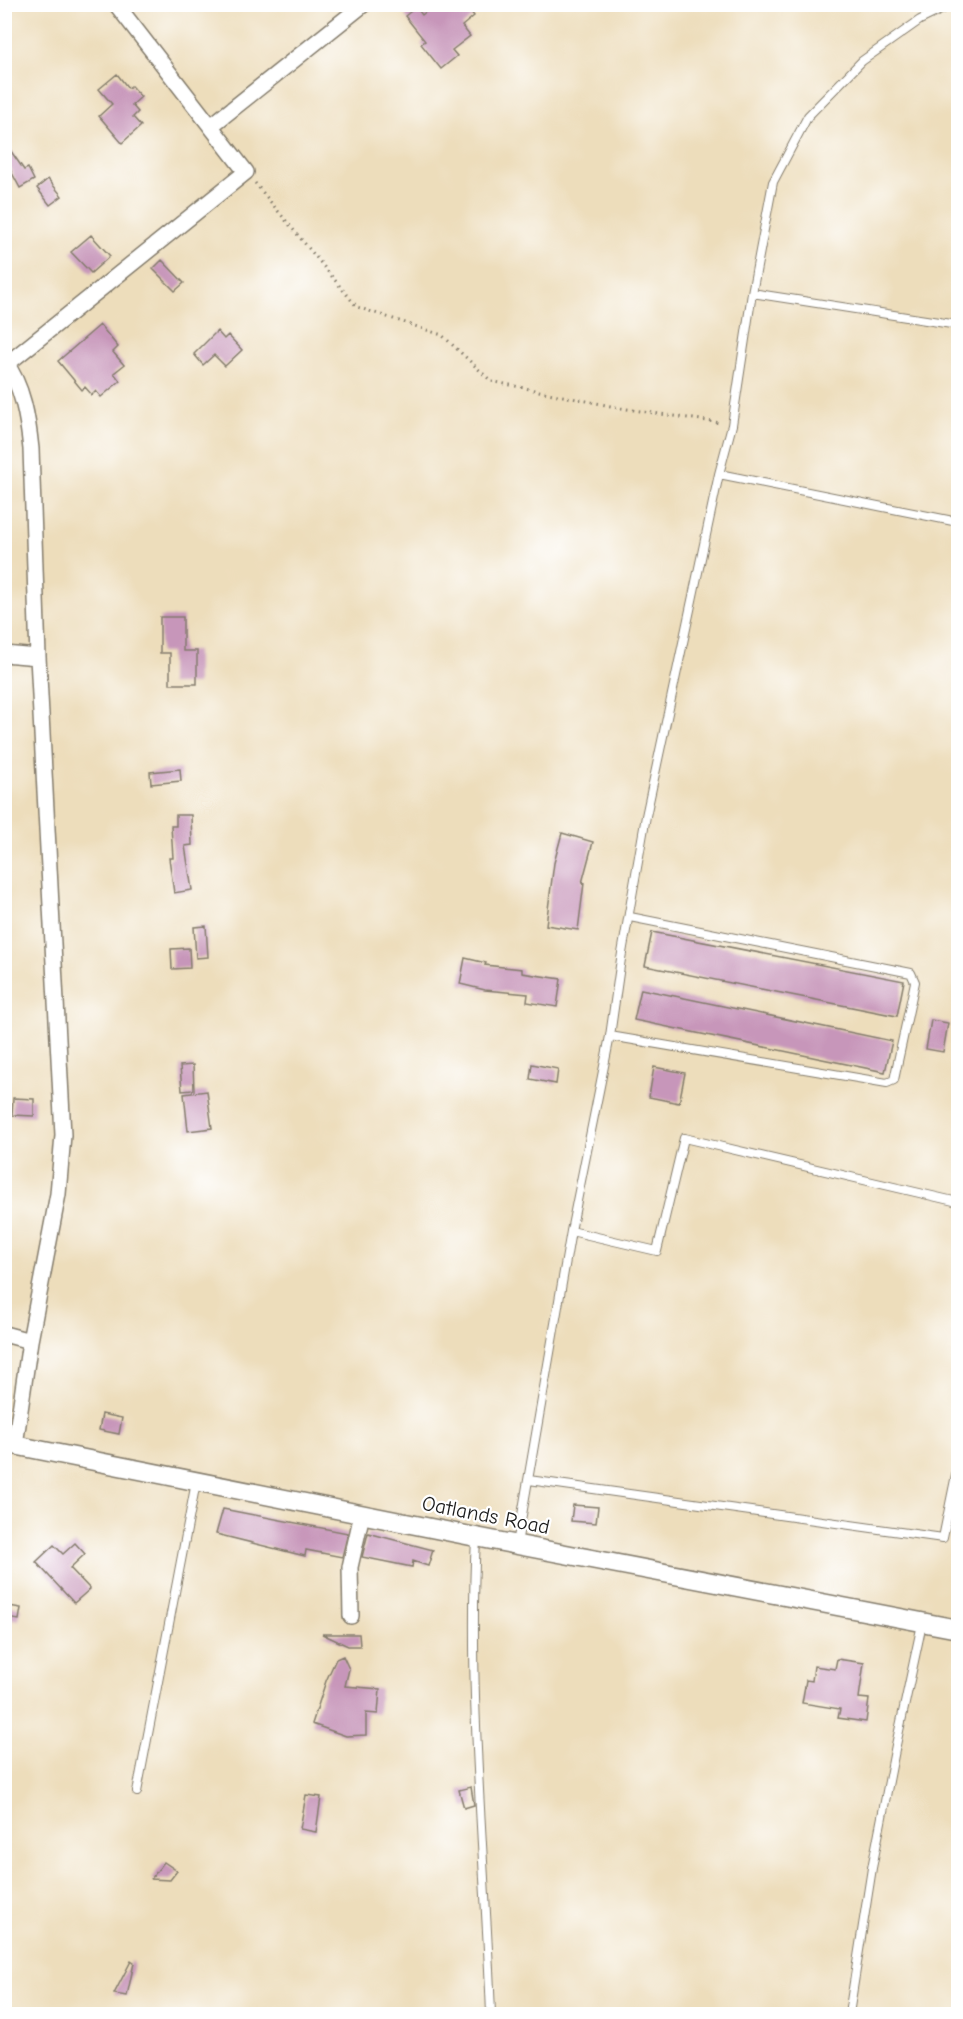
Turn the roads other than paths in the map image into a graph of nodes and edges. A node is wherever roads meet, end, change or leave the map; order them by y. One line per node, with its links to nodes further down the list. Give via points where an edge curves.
1 (116, 4): 4 (street)
2 (364, 4): 4 (street)
3 (953, 4): 5 (lane, via 920,20 862,61 808,116 773,182)
4 (211, 126): 7 (street, via 246,172)
5 (752, 293): 6 (lane); 8 (lane, via 732,425)
6 (958, 325)
7 (6, 363): 11 (street, via 27,417 31,449)
8 (719, 474): 9 (lane); 12 (lane, via 646,816)
9 (958, 522)
10 (4, 654): 11 (street)
11 (38, 657): 17 (street, via 63,1135 58,1194)
12 (630, 917): 13 (lane); 13 (lane, via 911,973 915,982 894,1080 887,1083)
13 (610, 1036): 15 (lane)
14 (958, 1202): 15 (lane, via 684,1138 657,1251)
15 (571, 1231): 21 (lane)
16 (4, 1334): 17 (street)
17 (30, 1341): 18 (street)
18 (10, 1444): 20 (street, Oatlands Road)
19 (958, 1466): 21 (lane, via 943,1538)
20 (197, 1480): 22 (street, Oatlands Road); 28 (lane)
21 (529, 1480): 24 (lane)
22 (362, 1514): 23 (street, Oatlands Road); 25 (street, via 350,1567)
23 (476, 1537): 24 (street, Oatlands Road); 29 (lane, via 474,1657)
24 (517, 1545): 26 (street, Oatlands Road)
25 (351, 1616)
26 (922, 1624): 27 (street, Oatlands Road); 30 (lane, via 872,1868)
27 (958, 1629)
28 (137, 1792)
29 (491, 2014)
30 (849, 2014)

